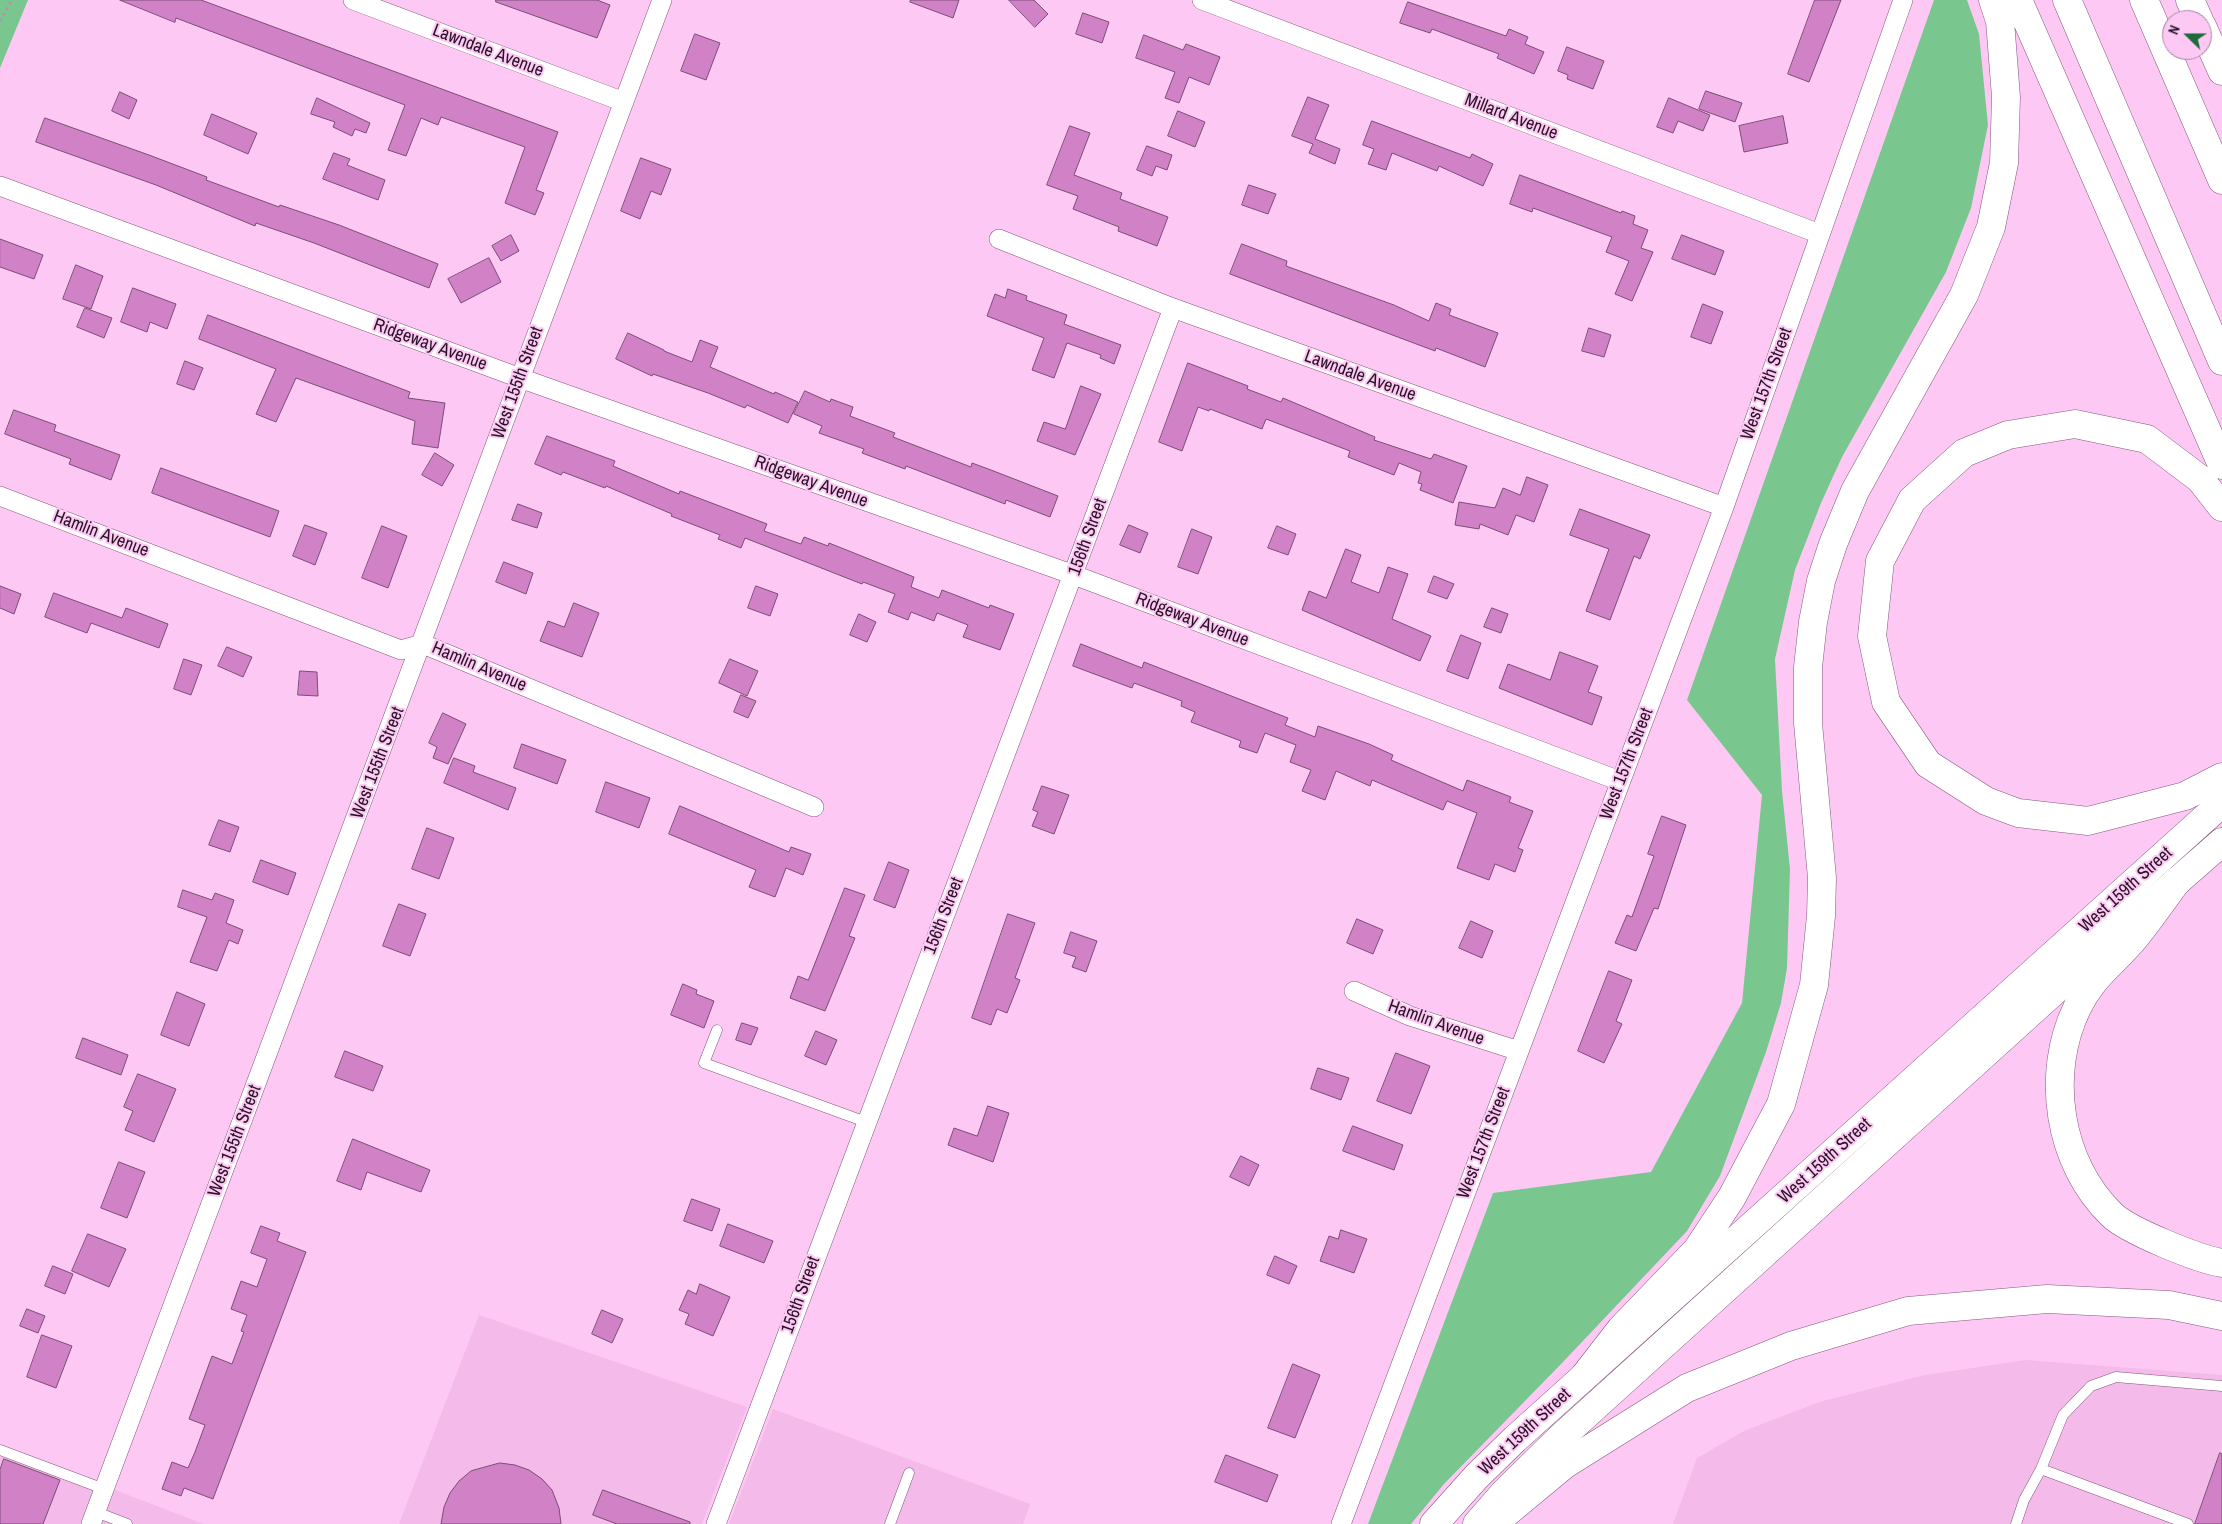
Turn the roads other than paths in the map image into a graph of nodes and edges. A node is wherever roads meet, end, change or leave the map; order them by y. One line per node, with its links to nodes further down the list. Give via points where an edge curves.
1 (353, 0): 11 (street, Lawndale Avenue)
2 (662, 0): 11 (street, West 155th Street)
3 (1202, 0): 14 (street, Millard Avenue)
4 (1903, 0): 14 (street, West 157th Street)
5 (1993, 0): 37 (main road, via 2000,21 2006,97 2004,163 1991,227 1964,295 1855,491 1832,544 1813,622 1808,667 1808,723 1822,878 1821,923 1814,985 1781,1104 1732,1197 1697,1250 1621,1329)
6 (2018, 0): 19 (main road)
7 (2067, 0): 17 (main road)
8 (2144, 0): 12 (main road)
9 (2212, 48): 10 (main road)
10 (2222, 71)
11 (624, 102): 18 (street, West 155th Street)
12 (2222, 180)
13 (0, 186): 18 (street, Ridgeway Avenue)
14 (1820, 234): 22 (street, West 157th Street)
15 (1000, 239): 16 (street, Lawndale Avenue)
16 (1173, 308): 22 (street, Lawndale Avenue); 23 (street, 156th Street)
17 (2222, 361)
18 (520, 378): 23 (street, Ridgeway Avenue); 24 (street, West 155th Street)
19 (2222, 465)
20 (0, 496): 24 (street, Hamlin Avenue, via 401,650)
21 (2222, 506): 25 (main road, via 2200,479 2147,440 2076,424 2008,435 1964,452 1912,500 1880,561 1872,636 1886,702 1928,764 1986,801 2018,813 2088,822 2185,796)
22 (1724, 507): 26 (street, West 157th Street)
23 (1074, 575): 26 (street, Ridgeway Avenue); 34 (street, 156th Street)
24 (423, 644): 28 (street, Hamlin Avenue); 42 (street, West 155th Street)
25 (2222, 777)
26 (1620, 781): 33 (street, West 157th Street)
27 (2222, 803): 37 (main road, West 159th Street)
28 (814, 807)
29 (2222, 842): 30 (main road, West 159th Street)
30 (2178, 881): 35 (main road, via 2132,941 2092,981 2076,1009 2060,1063 2062,1115 2077,1165 2113,1215 2162,1243); 49 (main road, West 159th Street, via 1559,1439)
31 (1354, 991): 33 (street, Hamlin Avenue, via 1410,1016)
32 (717, 1030): 34 (lane, via 704,1062)
33 (1519, 1050): 47 (street, West 157th Street)
34 (866, 1122): 45 (street, 156th Street)
35 (2222, 1263)
36 (2222, 1316): 50 (main road, via 2169,1305 2047,1299 1908,1311 1791,1346 1687,1388 1564,1465)
37 (1583, 1378): 48 (main road, West 159th Street, via 1477,1476)
38 (2222, 1386): 40 (lane, via 2116,1377 2091,1386 2063,1415)
39 (0, 1450): 42 (lane)
40 (2041, 1469): 51 (lane, via 2024,1500); 52 (lane)
41 (909, 1474): 46 (lane)
42 (104, 1489): 43 (street, West 155th Street)
43 (93, 1518): 44 (lane)
44 (127, 1524)
45 (716, 1524)
46 (890, 1524)
47 (1341, 1524)
48 (1434, 1524)
49 (1477, 1524)
50 (1493, 1524)
51 (2016, 1524)
52 (2188, 1524)

